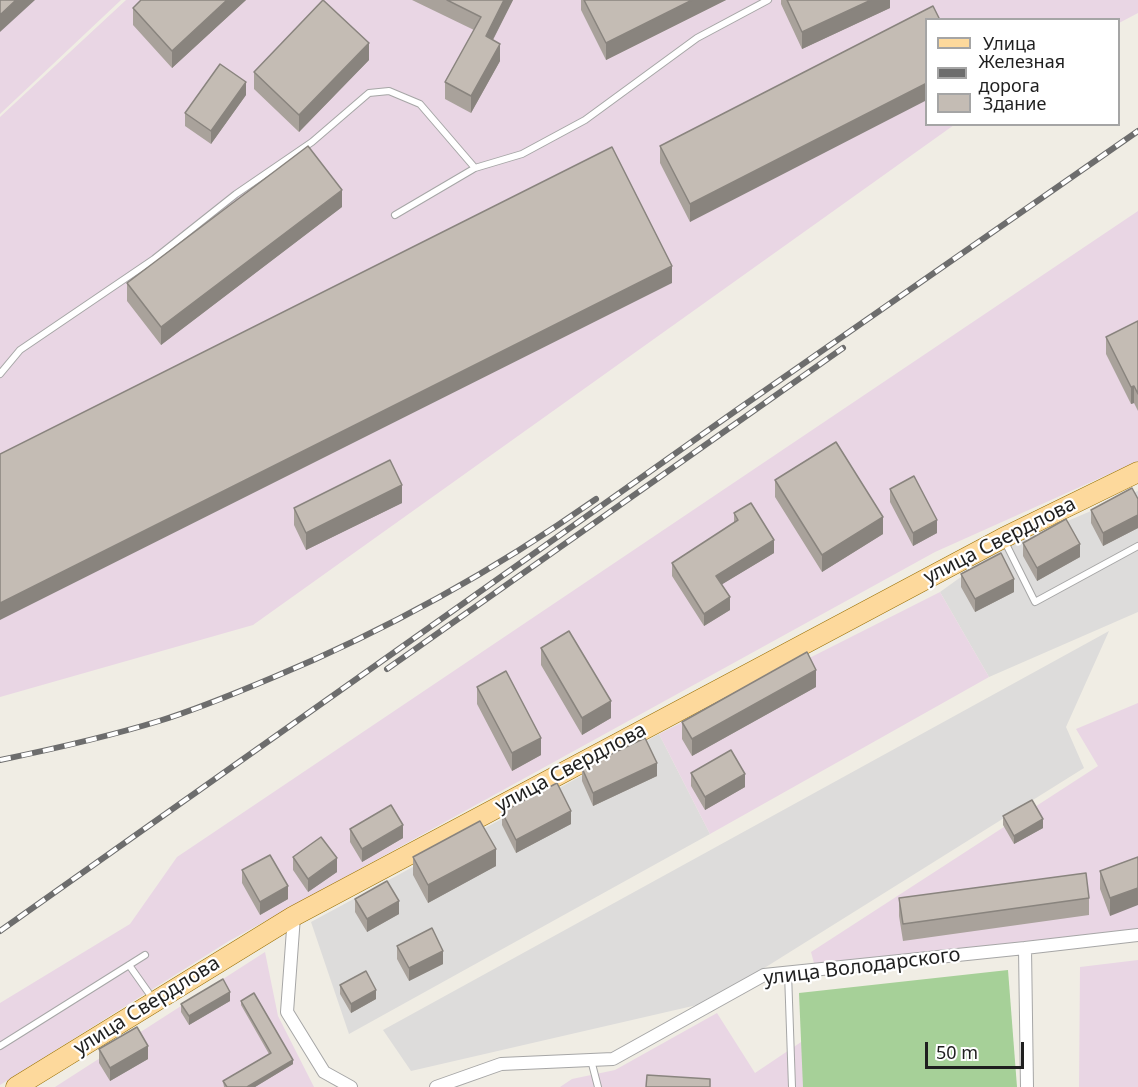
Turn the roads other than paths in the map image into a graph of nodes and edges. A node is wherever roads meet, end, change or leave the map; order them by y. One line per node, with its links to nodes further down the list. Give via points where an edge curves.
1 (768, 0): 2 (lane, via 697,38 585,120 522,154)
2 (475, 168): 3 (lane); 4 (lane, via 420,104 389,91 369,93 312,141 236,194 154,259 20,350)
3 (395, 215)
4 (0, 374)
5 (1138, 472): 6 (main road, улица Свердлова)
6 (1003, 538): 7 (lane, via 1035,602); 8 (main road, улица Свердлова)
7 (1138, 546)
8 (294, 916): 14 (main road, улица Свердлова); 17 (street, via 287,1012)
9 (1138, 935): 10 (street, улица Володарского)
10 (1024, 948): 13 (street, улица Володарского); 24 (street)
11 (145, 955): 12 (lane)
12 (129, 965): 14 (lane); 15 (lane)
13 (788, 972): 16 (street, улица Володарского, via 764,975 613,1059); 23 (lane)
14 (155, 1002): 18 (main road, улица Свердлова)
15 (0, 1046)
16 (591, 1060): 21 (street, улица Володарского, via 501,1064); 22 (lane)
17 (324, 1072): 19 (street); 20 (street)
18 (16, 1087)
19 (326, 1087)
20 (351, 1087)
21 (436, 1087)
22 (598, 1087)
23 (792, 1087)
24 (1027, 1087)

